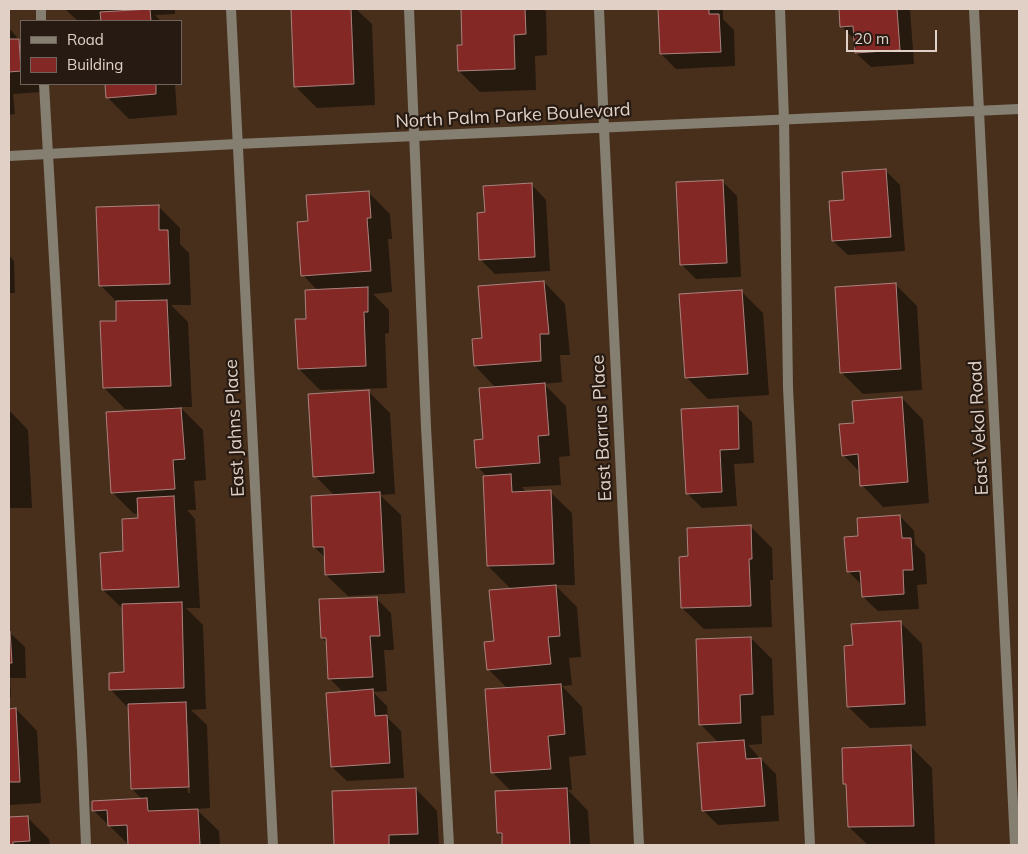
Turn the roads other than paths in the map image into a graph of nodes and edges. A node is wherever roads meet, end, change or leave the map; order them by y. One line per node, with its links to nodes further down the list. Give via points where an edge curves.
1 (231, 9): 12 (street, East Jahns Place)
2 (408, 9): 11 (street)
3 (599, 9): 10 (street, East Barrus Place)
4 (780, 9): 9 (street)
5 (974, 9): 8 (street, East Vekol Road)
6 (44, 85): 13 (street)
7 (1019, 109): 8 (street, North Palm Parke Boulevard)
8 (980, 111): 9 (street, North Palm Parke Boulevard); 20 (street, East Vekol Road)
9 (784, 120): 10 (street, North Palm Parke Boulevard); 19 (street, via 788,387)
10 (604, 128): 11 (street, North Palm Parke Boulevard); 18 (street, East Barrus Place)
11 (413, 136): 12 (street, North Palm Parke Boulevard); 17 (street)
12 (237, 144): 13 (street, North Palm Parke Boulevard); 16 (street, East Jahns Place)
13 (47, 154): 14 (street, North Palm Parke Boulevard); 15 (street)
14 (9, 156)
15 (86, 845)
16 (273, 845)
17 (449, 845)
18 (639, 845)
19 (810, 845)
20 (1015, 845)

